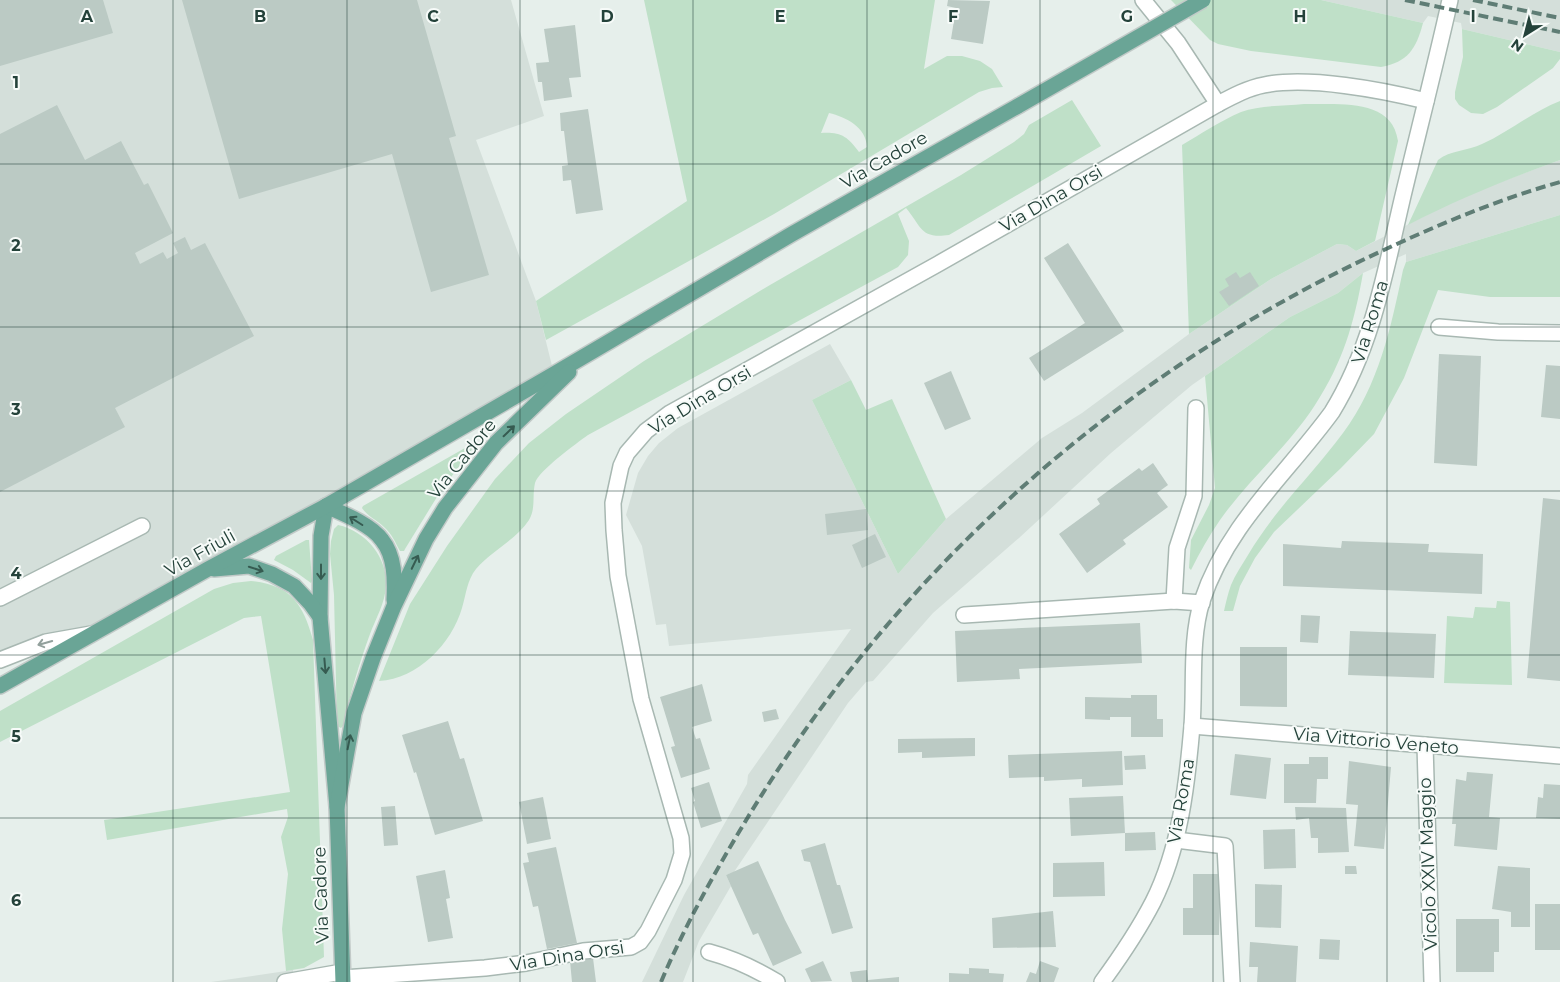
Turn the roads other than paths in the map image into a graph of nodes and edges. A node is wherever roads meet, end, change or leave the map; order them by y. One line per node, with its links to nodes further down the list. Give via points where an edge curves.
1 (1143, 0): 5 (street, via 1178,43)
2 (1203, 0): 8 (main road, Via Cadore, bridge)
3 (1450, 0): 4 (street, Via Roma)
4 (1426, 101): 5 (street, Via Dina Orsi, via 1350,87 1291,82 1263,85); 15 (street, Via Roma, via 1380,291 1353,376 1319,430 1240,526 1221,556)
5 (1218, 104): 28 (street, Via Dina Orsi, via 670,414 646,431 627,454 613,502 618,576 641,698 676,818 682,854 671,887 640,942 631,947 583,951 518,964)
6 (1439, 326): 7 (street, via 1498,332)
7 (1560, 332)
8 (586, 355): 10 (main road, Via Cadore); 16 (main road, Via Cadore, one-way to 8, via 426,539 464,483 496,443)
9 (1196, 408): 14 (street, via 1195,490 1177,548)
10 (326, 506): 12 (main road, Via Friuli); 16 (main road, Via Cadore, one-way to 10, via 395,576 382,539 351,517); 18 (main road, Via Cadore, one-way to 18, via 321,536)
11 (142, 526): 13 (street)
12 (208, 569): 18 (main road, one-way to 18, via 250,566 272,574 294,586); 19 (main road, Via Friuli)
13 (0, 598)
14 (1174, 601): 15 (street); 17 (street)
15 (1202, 603): 22 (street, Via Roma, via 1196,638)
16 (394, 606): 25 (main road, Via Cadore, one-way to 16, via 354,713)
17 (964, 615)
18 (320, 617): 25 (main road, Via Cadore, one-way to 25)
19 (92, 634): 20 (street, Via Friuli, one-way to 20, via 46,642); 21 (main road, Via Friuli)
20 (0, 660)
21 (0, 686)
22 (1192, 726): 23 (street, Via Vittorio Veneto); 26 (street, Via Roma)
23 (1425, 745): 24 (street, Via Vittorio Veneto); 33 (street, Vicolo XXIV Maggio)
24 (1560, 756)
25 (337, 807): 28 (main road, Via Cadore)
26 (1176, 840): 31 (street, Via Roma, via 1153,901 1127,947); 32 (street, via 1225,846)
27 (709, 952): 30 (street, via 732,958)
28 (343, 977): 29 (street)
29 (285, 982)
30 (777, 982)
31 (1102, 982)
32 (1232, 982)
33 (1432, 982)

